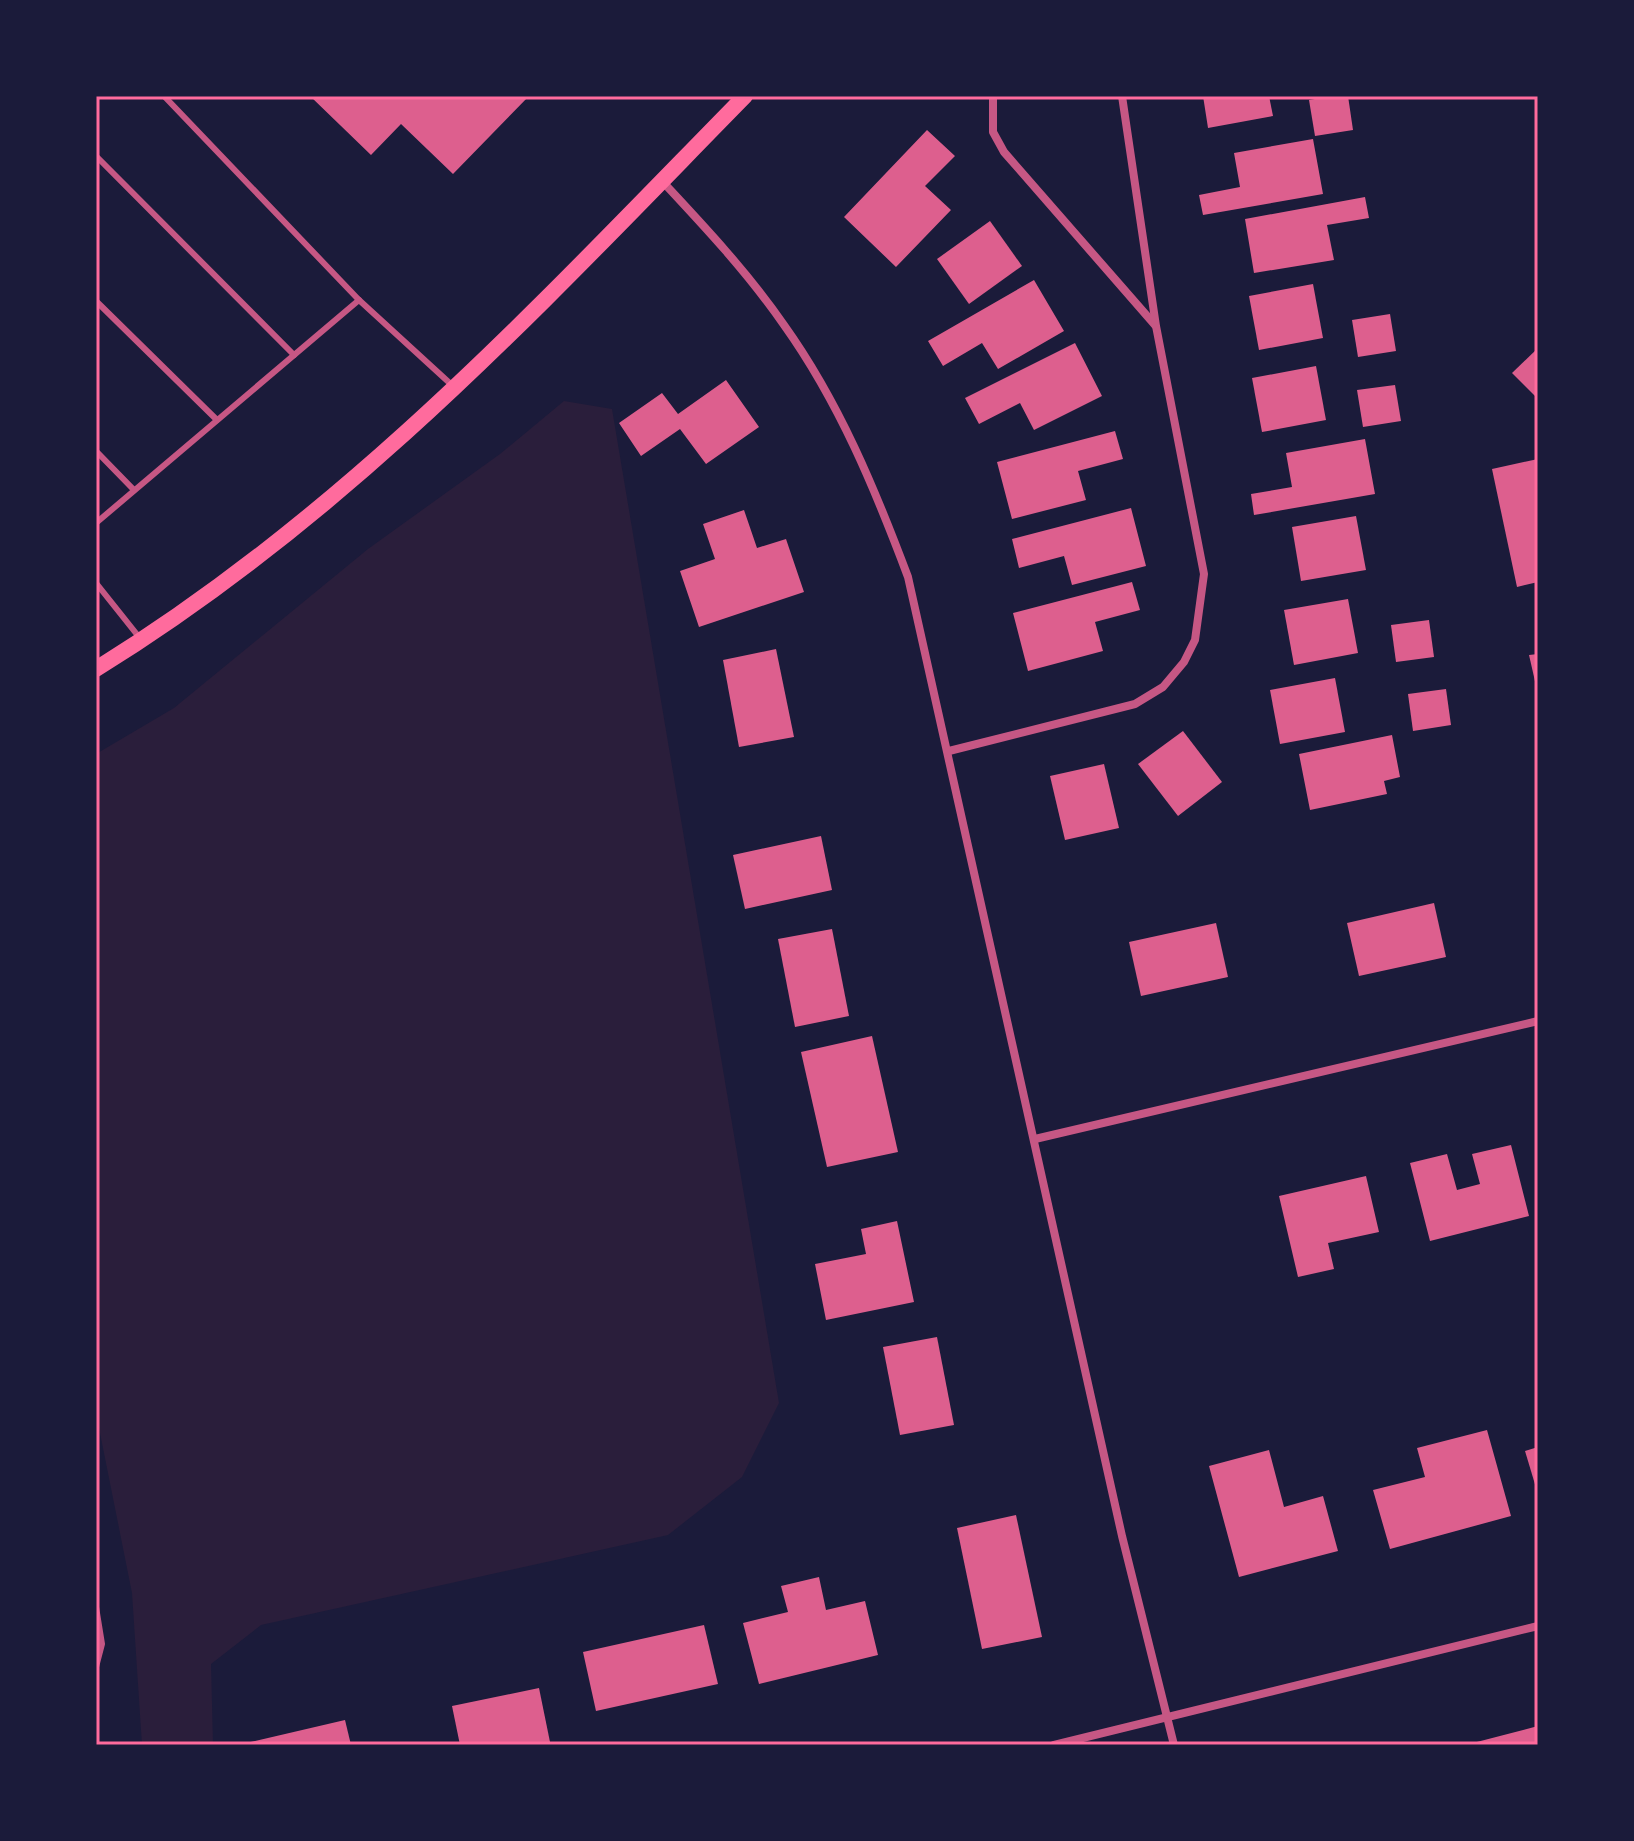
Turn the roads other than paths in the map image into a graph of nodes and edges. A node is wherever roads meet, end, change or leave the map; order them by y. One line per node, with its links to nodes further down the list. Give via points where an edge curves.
1 (164, 96): 7 (lane)
2 (745, 96): 6 (main road)
3 (993, 96): 9 (street, via 993,132 1004,152)
4 (1122, 96): 9 (street)
5 (96, 156): 10 (lane)
6 (662, 181): 11 (main road); 19 (street, via 724,247 785,326 837,410 908,577)
7 (359, 300): 10 (lane); 11 (lane)
8 (96, 301): 12 (lane)
9 (1156, 326): 19 (street, via 1204,574 1195,640 1163,687 1135,704)
10 (294, 355): 12 (lane)
11 (456, 389): 17 (main road, via 263,554)
12 (217, 420): 14 (lane)
13 (96, 451): 14 (lane)
14 (134, 490): 15 (lane)
15 (96, 523)
16 (96, 583): 17 (lane)
17 (142, 640): 18 (main road)
18 (96, 669)
19 (949, 751): 21 (street)
20 (1538, 1021): 21 (street)
21 (1035, 1139): 25 (street)
22 (96, 1607): 24 (lane, via 102,1644)
23 (1538, 1626): 25 (street)
24 (96, 1667)
25 (1167, 1717): 26 (street); 27 (street)
26 (1054, 1745)
27 (1174, 1745)

